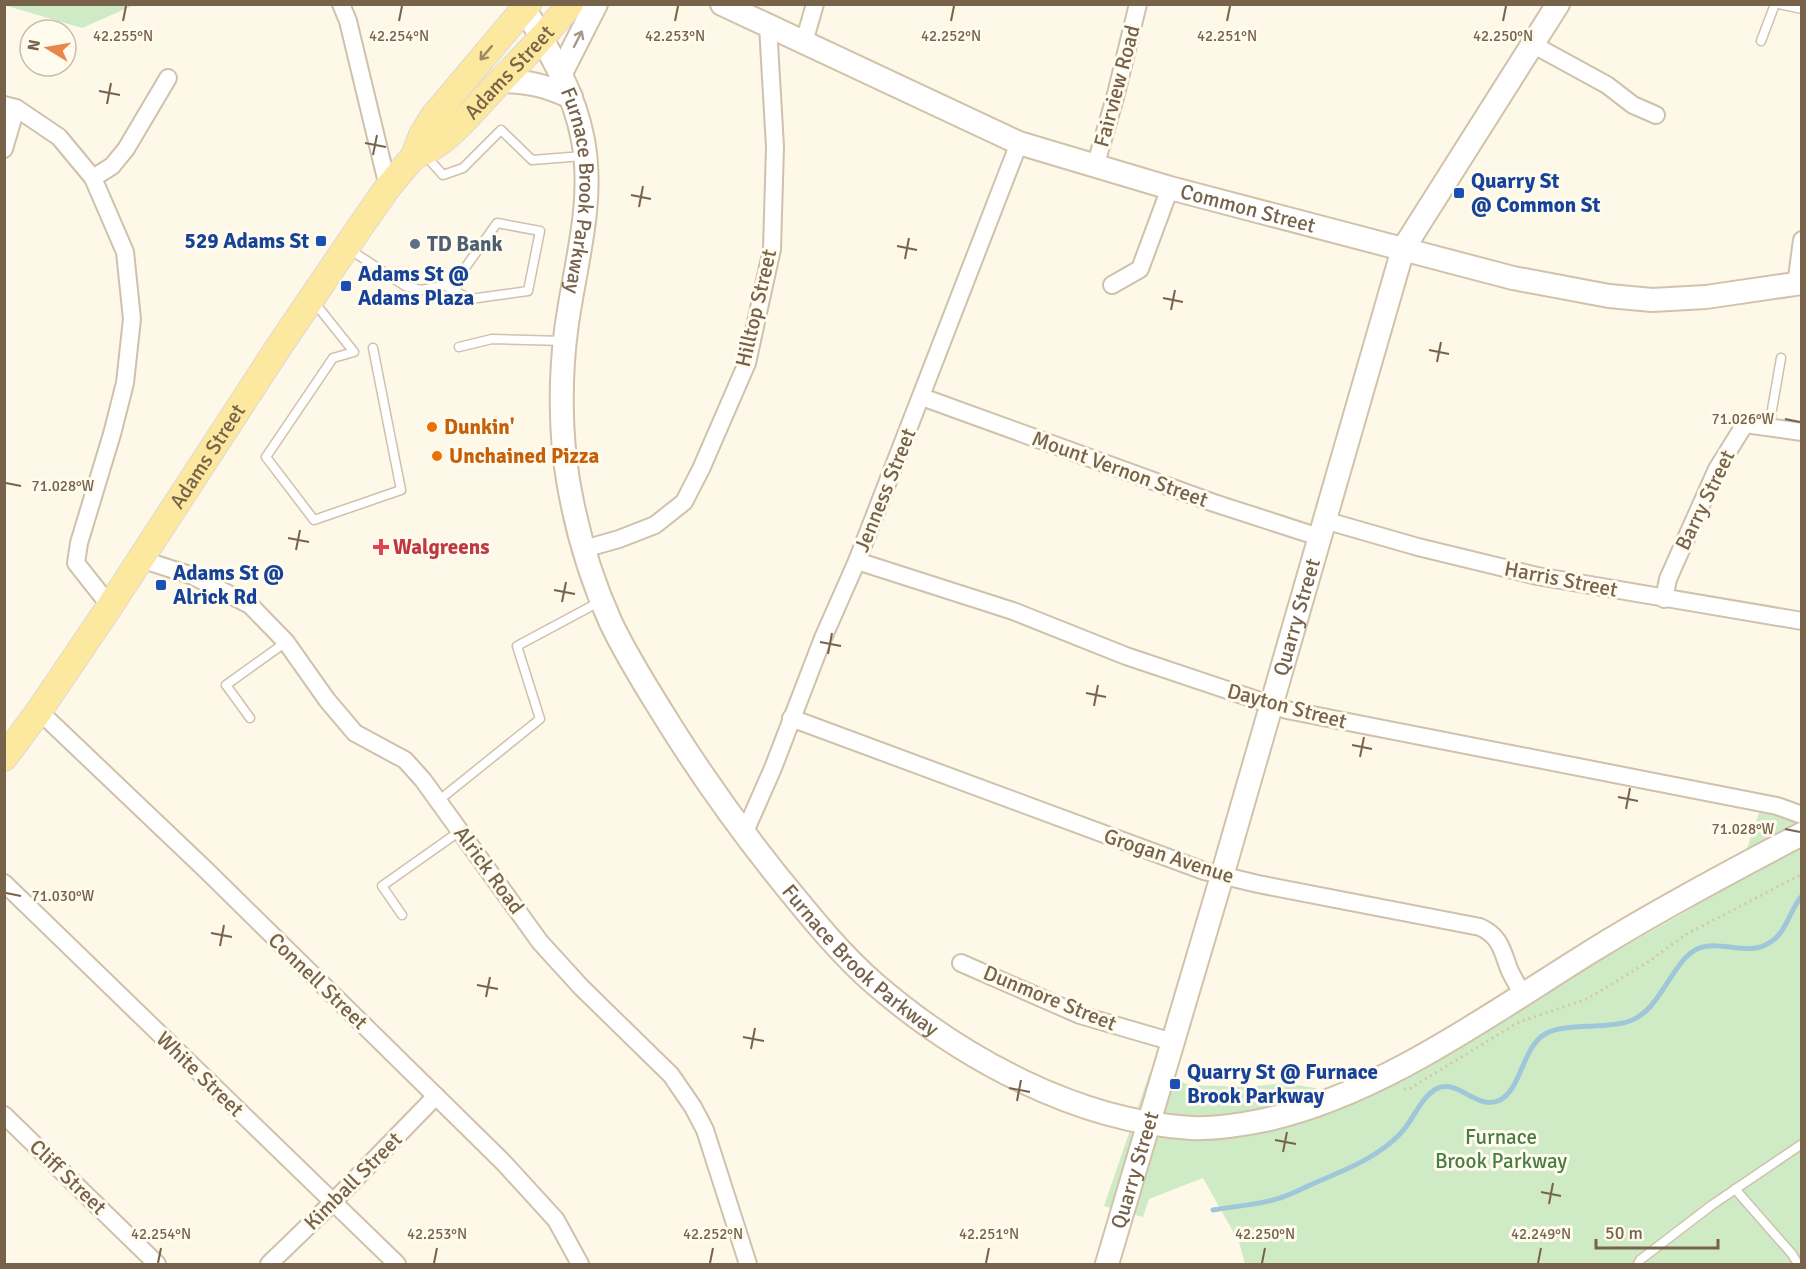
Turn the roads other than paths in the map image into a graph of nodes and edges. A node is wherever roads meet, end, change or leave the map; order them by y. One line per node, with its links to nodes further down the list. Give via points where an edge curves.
1 (341, 4): 28 (street)
2 (570, 4): 12 (main road, Adams Street)
3 (596, 4): 16 (main road, one-way to 3)
4 (722, 4): 11 (main road, Common Street)
5 (815, 4): 14 (street)
6 (1138, 4): 26 (street, Fairview Road)
7 (1558, 4): 15 (main road, Quarry Street)
8 (1777, 4): 10 (lane); 13 (lane)
9 (525, 6): 12 (main road, Furnace Brook Parkway); 24 (main road, Adams Street, one-way to 24, via 433,117 422,135)
10 (1802, 9)
11 (768, 26): 14 (main road, Common Street); 45 (street, Hilltop Street, via 775,147 772,249 747,363 684,502 655,525)
12 (542, 39): 16 (main road, Furnace Brook Parkway); 18 (main road, Adams Street)
13 (1761, 41)
14 (804, 42): 22 (main road, Common Street)
15 (1532, 44): 21 (street); 32 (main road, Quarry Street)
16 (561, 73): 19 (main road, Furnace Brook Parkway)
17 (168, 78): 27 (street, via 126,149 112,166)
18 (501, 81): 19 (main road, via 546,86); 24 (main road, Adams Street, via 452,132)
19 (571, 97): 25 (main road, Furnace Brook Parkway)
20 (10, 106): 23 (street); 27 (street, via 59,137)
21 (1656, 115)
22 (1019, 142): 26 (main road, Common Street); 41 (street, Jenness Street)
23 (4, 149)
24 (419, 155): 25 (lane, via 443,175 464,168 501,130 532,159); 28 (main road, Adams Street)
25 (585, 156): 37 (main road, Furnace Brook Parkway, via 586,213)
26 (1095, 167): 29 (main road, Common Street)
27 (93, 178): 50 (street, via 125,252 132,319 125,383 75,563)
28 (388, 187): 31 (main road, Adams Street)
29 (1170, 188): 32 (main road, Common Street); 35 (street, via 1140,269)
30 (1802, 240): 33 (street)
31 (346, 246): 34 (lane, via 405,286 421,290); 36 (main road, Adams Street)
32 (1403, 249): 33 (main road, Common Street, via 1513,278 1641,300 1706,297); 44 (main road, Quarry Street)
33 (1799, 284)
34 (444, 285): 34 (lane, via 460,275 497,223 540,231 528,291 470,299)
35 (1112, 285)
36 (311, 298): 39 (lane, via 354,352 333,358 266,457 314,520 401,490); 46 (main road, Adams Street)
37 (565, 341): 38 (lane, via 492,339); 45 (main road, Furnace Brook Parkway, via 561,396 567,478)
38 (459, 347)
39 (373, 348)
40 (1781, 358): 42 (lane)
41 (922, 397): 44 (street, Mount Vernon Street, via 1214,503); 47 (street, Jenness Street)
42 (1769, 427): 43 (street, Barry Street); 48 (street, Barry Street, via 1745,424 1717,469 1668,579)
43 (1802, 432)
44 (1321, 529): 48 (street, Harris Street); 53 (main road, Quarry Street)
45 (584, 549): 49 (main road, Furnace Brook Parkway)
46 (140, 559): 50 (main road, Adams Street); 52 (street, Alrick Road, via 193,576 250,605)
47 (857, 561): 53 (street, Dayton Street, via 1013,611 1126,656); 56 (street, Jenness Street)
48 (1664, 599): 51 (street, Harris Street)
49 (602, 600): 58 (lane, via 517,646 540,719); 61 (main road, Furnace Brook Parkway, via 633,666)
50 (110, 606): 54 (main road, Adams Street)
51 (1802, 621)
52 (286, 642): 55 (lane, via 226,685); 58 (street, Alrick Road, via 355,733 405,760)
53 (1270, 706): 59 (street, Dayton Street, via 1778,806); 63 (main road, Quarry Street)
54 (39, 711): 57 (main road, Adams Street); 69 (street, Connell Street)
55 (250, 718)
56 (791, 718): 61 (street, Jenness Street); 63 (street, Grogan Avenue)
57 (4, 758)
58 (438, 801): 60 (street, Alrick Road)
59 (1802, 815)
60 (460, 831): 65 (lane, via 382,886); 80 (street, Alrick Road, via 540,942 671,1075 693,1107 705,1130)
61 (744, 834): 71 (main road, Furnace Brook Parkway, via 815,921 872,982 936,1031 999,1070 1044,1091 1093,1109)
62 (1802, 834): 67 (main road, Furnace Brook Parkway, via 1608,941)
63 (1222, 876): 67 (street, Grogan Avenue, via 1480,927 1499,942); 68 (main road, Quarry Street)
64 (4, 883): 74 (street, White Street)
65 (402, 915)
66 (961, 963): 68 (street, Dunmore Street, via 1080,1015)
67 (1523, 994): 71 (main road, Furnace Brook Parkway, via 1448,1041 1319,1103 1260,1121 1227,1126 1192,1128)
68 (1173, 1042): 71 (main road, Quarry Street)
69 (436, 1096): 74 (street, Kimball Street); 79 (street, Connell Street, via 556,1220)
70 (4, 1115): 76 (street, Cliff Street)
71 (1149, 1122): 81 (main road, Quarry Street)
72 (1802, 1144): 73 (lane)
73 (1735, 1189): 75 (lane); 82 (lane)
74 (332, 1203): 77 (street, Kimball Street); 78 (street, White Street)
75 (1641, 1263)
76 (157, 1264)
77 (269, 1264)
78 (397, 1264)
79 (580, 1264)
80 (748, 1264)
81 (1107, 1264)
82 (1798, 1264)

